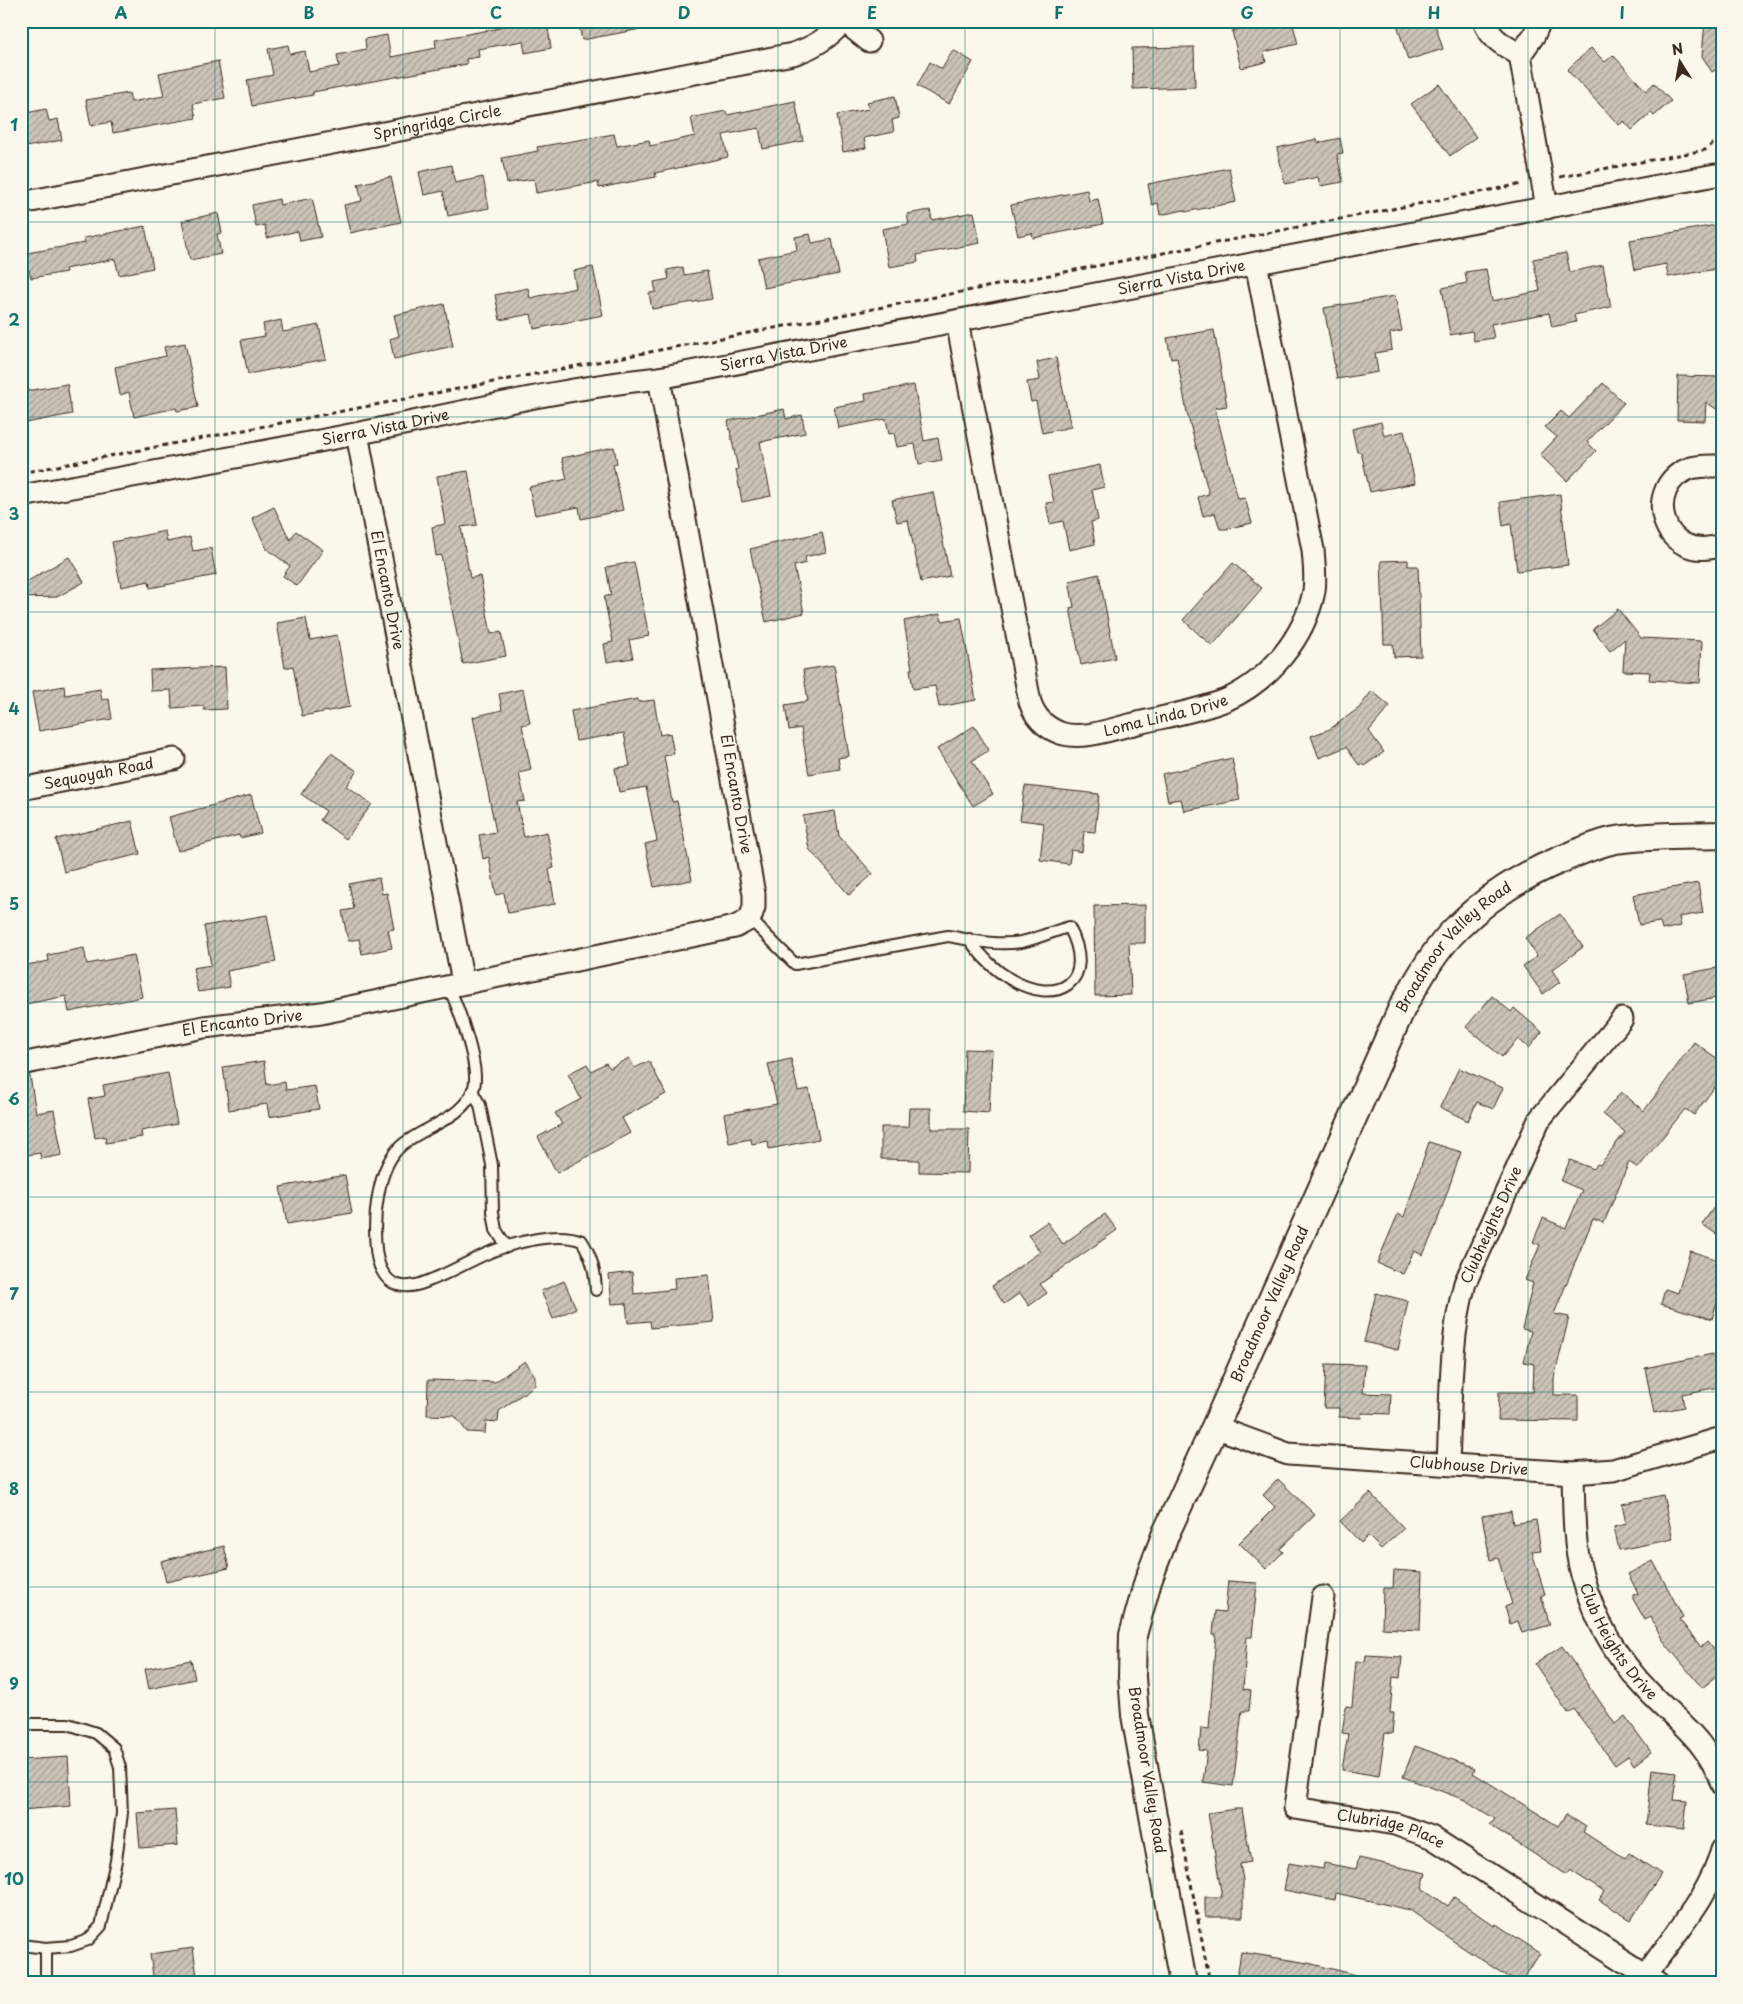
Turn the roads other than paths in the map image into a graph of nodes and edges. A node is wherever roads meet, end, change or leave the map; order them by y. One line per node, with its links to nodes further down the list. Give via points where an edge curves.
1 (844, 21): 4 (street); 7 (street, Springridge Circle, via 824,41 793,54)
2 (1484, 21): 5 (street, via 1495,39)
3 (1540, 21): 5 (street)
4 (869, 41)
5 (1520, 55): 8 (street)
6 (1719, 172): 8 (street, Sierra Vista Drive)
7 (21, 203)
8 (1547, 208): 9 (street, Sierra Vista Drive)
9 (1256, 263): 10 (street, Sierra Vista Drive); 10 (street, Loma Linda Drive, via 1313,550 1314,590 1306,616 1292,642 1270,668 1245,689 1202,708 1087,734 1062,734 1048,728 1030,702)
10 (957, 321): 11 (street, Sierra Vista Drive)
11 (659, 378): 12 (street, Sierra Vista Drive, via 511,401); 19 (street, El Encanto Drive, via 754,894)
12 (357, 434): 14 (street, Sierra Vista Drive); 21 (street, El Encanto Drive)
13 (1722, 466): 15 (street, via 1707,465 1681,473 1666,490 1662,501 1663,516 1676,538 1699,549)
14 (21, 496)
15 (1722, 545)
16 (174, 759): 17 (street, Sequoyah Road)
17 (21, 789)
18 (1722, 835): 27 (street, Broadmoor Valley Road, via 1656,836 1614,841 1574,854 1533,871 1491,898 1457,928 1423,970 1402,1008)
19 (750, 919): 20 (lane, via 795,964 948,936); 21 (street, El Encanto Drive, via 735,927)
20 (969, 939): 20 (lane, via 1000,944 1023,942 1069,928 1079,962 1076,977 1068,986 1036,989 1011,979 980,956)
21 (455, 984): 23 (street, El Encanto Drive, via 321,1013 204,1027); 24 (lane, via 457,1005 472,1057)
22 (1622, 1020): 29 (street, Clubheights Drive, via 1539,1120 1465,1283 1454,1338)
23 (21, 1064)
24 (472, 1091): 25 (lane, via 480,1105 492,1166 496,1230); 25 (lane, via 469,1100 454,1113 402,1145 392,1156 382,1179 376,1207 377,1258 392,1282 408,1286 420,1284)
25 (507, 1247): 26 (lane, via 561,1236 582,1241 595,1271)
26 (596, 1290)
27 (1215, 1427): 29 (street, Clubhouse Drive, via 1288,1454); 39 (street, Broadmoor Valley Road, via 1166,1533 1133,1635 1135,1715)
28 (1722, 1438): 30 (street, Clubhouse Drive, via 1614,1470)
29 (1448, 1463): 30 (street, Clubhouse Drive)
30 (1573, 1473): 33 (street, Club Heights Drive, via 1578,1556 1601,1624 1628,1668 1650,1694 1695,1736)
31 (1323, 1597): 37 (street, Clubridge Place, via 1295,1808 1395,1824 1431,1837)
32 (21, 1724): 36 (lane, via 68,1724 96,1733 114,1748 120,1767 120,1832 101,1926 88,1940 71,1946)
33 (1722, 1785)
34 (1722, 1850): 37 (street, via 1706,1888)
35 (21, 1944): 36 (lane)
36 (46, 1948): 38 (lane)
37 (1649, 1980)
38 (46, 1983)
39 (1183, 1983)

